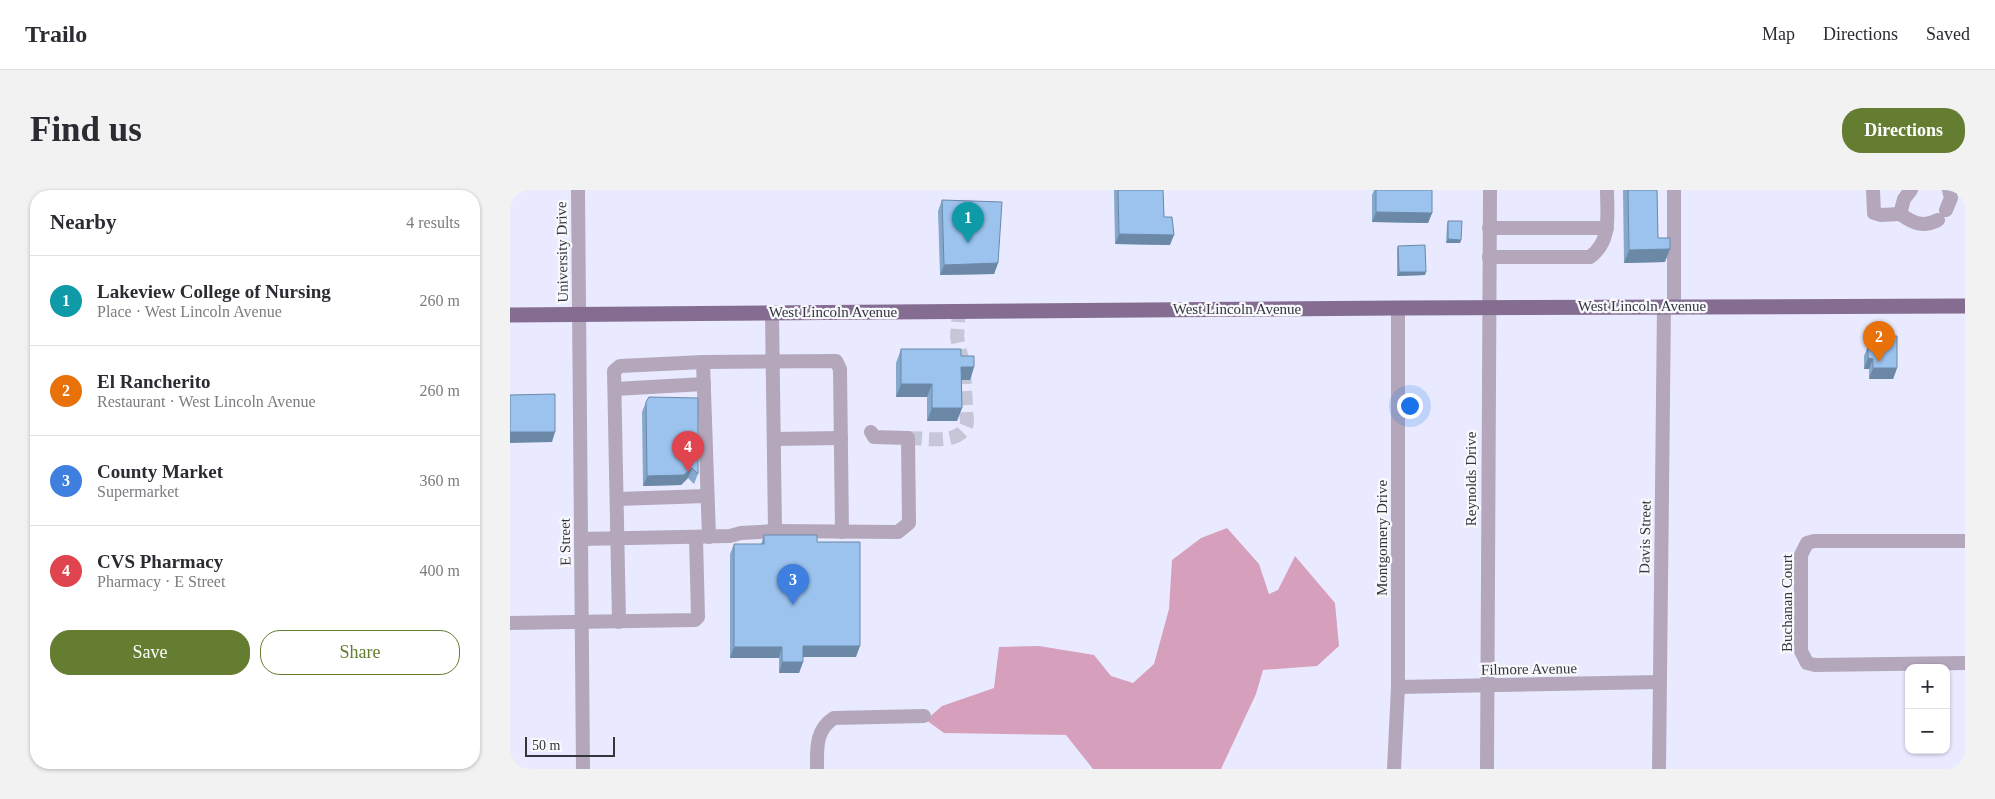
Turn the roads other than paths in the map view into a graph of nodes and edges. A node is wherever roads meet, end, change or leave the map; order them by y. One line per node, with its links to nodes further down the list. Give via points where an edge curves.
1 (578, 190): 17 (street, University Drive)
2 (1490, 190): 9 (street, Reynolds Drive)
3 (1607, 190): 10 (street)
4 (1674, 190): 12 (street, Davis Street)
5 (1873, 190): 8 (street, via 1874,213 1881,216)
6 (1911, 190): 8 (street, via 1904,199)
7 (1949, 190): 8 (street, via 1951,198 1942,215 1925,225)
8 (1900, 214)
9 (1489, 228): 10 (street); 11 (street, Reynolds Drive)
10 (1607, 228): 11 (street, via 1602,248 1590,257)
11 (1489, 257): 14 (street, Reynolds Drive)
12 (1669, 306): 13 (main road, West Lincoln Avenue); 14 (main road, West Lincoln Avenue); 38 (street, Davis Street)
13 (1965, 306)
14 (1488, 307): 15 (main road, West Lincoln Avenue); 39 (street, Reynolds Drive)
15 (1398, 308): 16 (main road, West Lincoln Avenue); 40 (street, Montgomery Drive)
16 (772, 313): 17 (main road, West Lincoln Avenue); 19 (street)
17 (579, 314): 18 (main road, West Lincoln Avenue); 32 (street, E Street)
18 (510, 315)
19 (772, 361): 20 (street); 24 (street, via 830,360 839,364); 25 (street)
20 (704, 362): 21 (street); 22 (street, via 620,366 614,371)
21 (704, 384): 22 (street); 26 (street)
22 (615, 389): 27 (street)
23 (871, 432): 29 (street, via 874,437 908,438 909,523 898,532)
24 (841, 438): 25 (street); 29 (street)
25 (774, 439): 28 (street)
26 (707, 496): 27 (street); 30 (street)
27 (617, 498): 31 (street)
28 (775, 530): 29 (street); 30 (street)
29 (842, 532)
30 (703, 537): 31 (street); 34 (street, via 696,620)
31 (618, 538): 32 (street); 34 (street)
32 (581, 539): 36 (street, E Street)
33 (1965, 540): 37 (street, Buchanan Court, via 1814,542 1807,544 1801,555 1801,651 1807,663)
34 (619, 622): 36 (street)
35 (510, 623): 36 (street)
36 (582, 623): 42 (street, E Street)
37 (1965, 663)
38 (1660, 682): 39 (street, Filmore Avenue); 46 (street, Davis Street)
39 (1487, 686): 40 (street, Filmore Avenue); 45 (street, Reynolds Drive)
40 (1398, 687): 44 (street, Montgomery Drive)
41 (924, 716): 43 (street, via 834,718 821,730)
42 (584, 769)
43 (817, 769)
44 (1394, 769)
45 (1486, 769)
46 (1659, 769)

